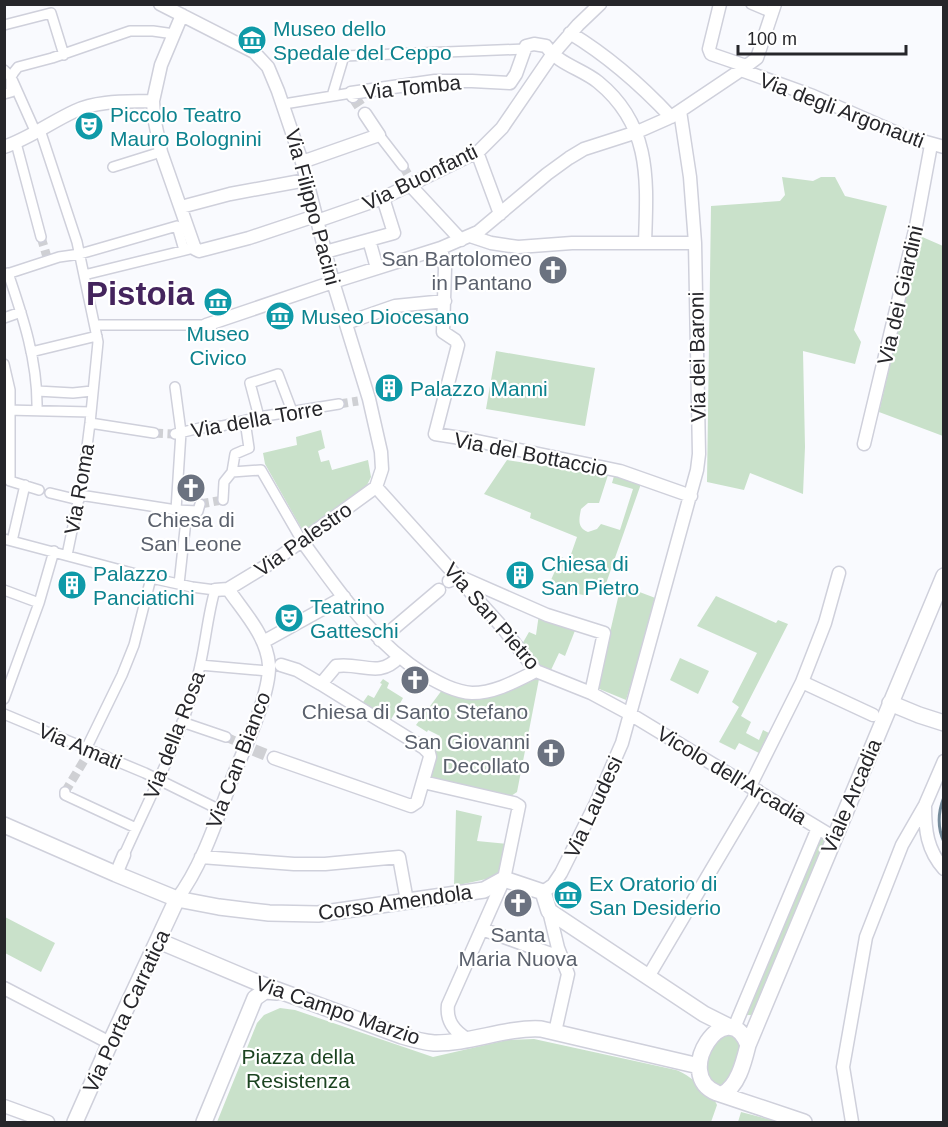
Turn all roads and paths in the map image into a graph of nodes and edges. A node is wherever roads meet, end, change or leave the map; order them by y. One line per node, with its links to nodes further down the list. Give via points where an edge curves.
1 (600, 4): 8 (street, Via Buonfanti)
2 (720, 4): 13 (street, Via degli Argonauti, via 711,54)
3 (751, 4): 5 (street)
4 (161, 5): 6 (street)
5 (773, 9): 13 (street, via 757,58)
6 (182, 15): 9 (street); 19 (street, Via Filippo Pacini, via 254,52 268,67)
7 (4, 25): 11 (street, via 51,14)
8 (570, 33): 12 (street, Via Buonfanti); 21 (street)
9 (174, 34): 11 (street, via 130,31); 18 (street, via 161,65)
10 (525, 49): 12 (street, via 534,44 546,46); 16 (street, Via Tomba, via 510,83 435,81); 17 (street, via 344,56)
11 (64, 55): 14 (street)
12 (552, 55): 23 (street, via 598,81); 28 (street, Via Buonfanti, via 502,129)
13 (744, 68): 21 (street); 26 (street, Via degli Argonauti, via 904,136)
14 (8, 74): 15 (street)
15 (10, 92): 22 (street, Via Roma)
16 (352, 95): 17 (street)
17 (332, 96): 19 (street)
18 (153, 101): 22 (street, via 84,108); 27 (street)
19 (284, 104): 29 (street, Via Filippo Pacini)
20 (365, 114): 24 (street)
21 (675, 114): 23 (street); 42 (street, Via dei Baroni, via 689,166)
22 (38, 131): 25 (street); 46 (street, Via Roma)
23 (637, 132): 36 (street, via 577,153); 41 (street, via 644,162)
24 (379, 135): 29 (street); 30 (street)
25 (10, 145): 38 (street)
26 (937, 146): 72 (street, Via dei Giardini)
27 (161, 152): 31 (street); 35 (street)
28 (477, 152): 33 (street, Via Buonfanti); 36 (street)
29 (302, 162): 32 (street, Via Filippo Pacini)
30 (403, 166)
31 (113, 167)
32 (306, 180): 35 (street); 37 (street, Via Filippo Pacini)
33 (411, 183): 34 (street, Via Buonfanti); 39 (street)
34 (383, 198): 37 (street, Via Buonfanti); 40 (street, via 394,233)
35 (181, 207): 44 (street)
36 (502, 212): 39 (street)
37 (316, 218): 44 (street, Via Buonfanti, via 199,251); 45 (street, Via Filippo Pacini)
38 (41, 237)
39 (466, 238): 41 (street, via 518,247); 43 (street)
40 (369, 240): 45 (street); 47 (street)
41 (645, 243): 42 (street)
42 (695, 243): 78 (street, Via dei Baroni, via 699,454)
43 (441, 248): 47 (street); 51 (street, Via del Bottaccio)
44 (189, 249): 46 (street, via 177,226); 49 (street)
45 (326, 252): 50 (street, Via Filippo Pacini)
46 (80, 254): 48 (street, via 48,259); 49 (street, Via Roma)
47 (377, 268): 50 (street)
48 (6, 274): 52 (street)
49 (84, 275): 56 (street, Via Roma)
50 (333, 282): 54 (street, Via Filippo Pacini); 55 (street)
51 (445, 301): 54 (street, via 395,306); 78 (street, Via del Bottaccio, via 443,332 456,340 458,352 435,434 620,471)
52 (21, 312): 53 (street); 57 (street)
53 (4, 318)
54 (346, 323): 75 (street, Via Filippo Pacini, via 381,452 382,469)
55 (206, 325): 56 (street)
56 (96, 331): 57 (street); 61 (street, Via Roma)
57 (31, 352): 60 (street)
58 (4, 364): 64 (street, via 11,396)
59 (176, 387): 71 (street)
60 (37, 391): 61 (street); 63 (street)
61 (92, 391): 66 (street, Via Roma)
62 (339, 404): 65 (street, Via della Torre)
63 (36, 409): 64 (street); 66 (street)
64 (9, 410): 74 (street, via 10,481)
65 (292, 411): 67 (street, Via della Torre); 67 (street, via 278,374 250,383)
66 (91, 412): 69 (street, Via Roma)
67 (259, 417): 68 (street, Via della Torre)
68 (245, 421): 71 (street, Via della Torre); 73 (street, via 249,448 235,454)
69 (90, 423): 70 (street, Via Roma); 79 (street, Via Roma)
70 (154, 433)
71 (178, 433): 82 (street)
72 (864, 444)
73 (232, 472): 80 (street, via 225,479); 85 (street, via 261,470)
74 (25, 485): 76 (street); 84 (street)
75 (376, 487): 85 (street, Via Palestro); 91 (street, Via San Pietro)
76 (39, 490)
77 (50, 493): 79 (street)
78 (691, 496): 97 (street, Via dei Baroni)
79 (80, 498): 82 (street); 87 (street, Via Roma)
80 (223, 500)
81 (200, 504): 83 (street, via 198,511)
82 (176, 510): 83 (street)
83 (187, 511): 92 (street)
84 (8, 540): 86 (street)
85 (302, 541): 93 (street, Via Palestro); 96 (street)
86 (54, 551): 87 (street); 98 (street)
87 (67, 555): 90 (street)
88 (839, 573): 105 (street, via 825,623)
89 (944, 576): 109 (street, Viale Arcadia)
90 (151, 578): 92 (street); 116 (street, via 130,655)
91 (448, 582): 99 (street); 104 (street, Via San Pietro, via 503,628); 107 (street, via 604,633)
92 (179, 584): 95 (street)
93 (228, 589): 95 (street); 100 (street, Via Can Bianco)
94 (4, 590): 98 (street)
95 (215, 590): 102 (street, Via della Rosa)
96 (344, 597): 99 (street); 100 (street)
97 (662, 599): 111 (street, Via Laudesi)
98 (39, 603): 108 (street)
99 (380, 640): 101 (street)
100 (263, 642): 103 (street, Via Can Bianco)
101 (399, 657): 104 (street, via 439,683 470,693 489,691); 106 (street, via 384,668 336,666)
102 (200, 665): 103 (street, via 258,671); 113 (street, Via della Rosa)
103 (274, 666): 106 (street, via 297,670); 124 (street, Via Can Bianco)
104 (536, 671): 107 (street, Via San Pietro)
105 (801, 682): 112 (street); 121 (street)
106 (321, 684): 120 (street, via 428,751 430,759)
107 (591, 693): 111 (street, Via San Pietro)
108 (4, 699)
109 (890, 703): 114 (street); 128 (street, Viale Arcadia)
110 (4, 714): 116 (street, Via Amati)
111 (630, 714): 121 (street, Vicolo dell'Arcadia); 134 (street, Via Laudesi, via 618,753 584,828 558,879)
112 (873, 715)
113 (182, 722): 115 (street); 119 (street, Via della Rosa)
114 (944, 723)
115 (226, 737)
116 (88, 751): 119 (street, Via Amati)
117 (274, 758): 120 (street, via 411,807 416,804)
118 (944, 761): 123 (street)
119 (159, 781): 124 (street, Via Amati); 126 (street, Via della Rosa)
120 (423, 782): 133 (street, via 519,806)
121 (754, 788): 127 (street, Vicolo dell'Arcadia); 141 (street)
122 (66, 792): 126 (street, via 65,795)
123 (925, 805): 131 (street, via 927,840); 159 (street, via 902,845 866,937 843,1066)
124 (220, 810): 130 (street, Via Can Bianco)
125 (4, 825): 132 (street, Corso Amendola)
126 (136, 828): 129 (street, Via della Rosa)
127 (818, 828): 128 (street, Vicolo dell'Arcadia); 145 (street)
128 (833, 837): 144 (street, Viale Arcadia)
129 (124, 855): 132 (street, Via della Rosa)
130 (201, 857): 135 (street, Via Can Bianco); 136 (street, via 325,864 399,857)
131 (944, 869)
132 (116, 874): 135 (street, Corso Amendola)
133 (504, 879): 134 (street); 136 (street, Corso Amendola, via 484,890); 138 (street)
134 (543, 892): 137 (street)
135 (177, 899): 136 (street, Corso Amendola, via 247,911 311,914); 139 (street, Via Porta Carratica)
136 (407, 901)
137 (549, 911): 140 (street); 141 (street)
138 (482, 929): 140 (street); 147 (street, via 447,1008 453,1027)
139 (159, 941): 143 (street, Via Campo Marzio); 148 (street, Via Porta Carratica)
140 (562, 958): 146 (street, via 568,974)
141 (648, 977): 145 (street, via 704,1014)
142 (4, 988): 148 (street)
143 (290, 995): 147 (street, Via Campo Marzio, via 411,1039 435,1043); 157 (street, via 272,991 257,996)
144 (759, 1016): 145 (street); 149 (street, Viale Arcadia)
145 (732, 1027): 149 (street); 150 (street, via 722,1027 713,1033)
146 (555, 1032): 147 (street, Via Campo Marzio, via 526,1029); 150 (street, Via Campo Marzio)
147 (467, 1039)
148 (110, 1043): 156 (street, Via Porta Carratica)
149 (748, 1045): 151 (street)
150 (699, 1066): 152 (street, via 707,1087)
151 (737, 1076): 152 (street, via 731,1088); 153 (street, via 737,1089)
152 (722, 1094): 153 (street)
153 (745, 1102): 158 (street)
154 (4, 1106): 155 (street)
155 (48, 1122)
156 (75, 1122)
157 (204, 1122)
158 (804, 1122)
159 (852, 1122)

